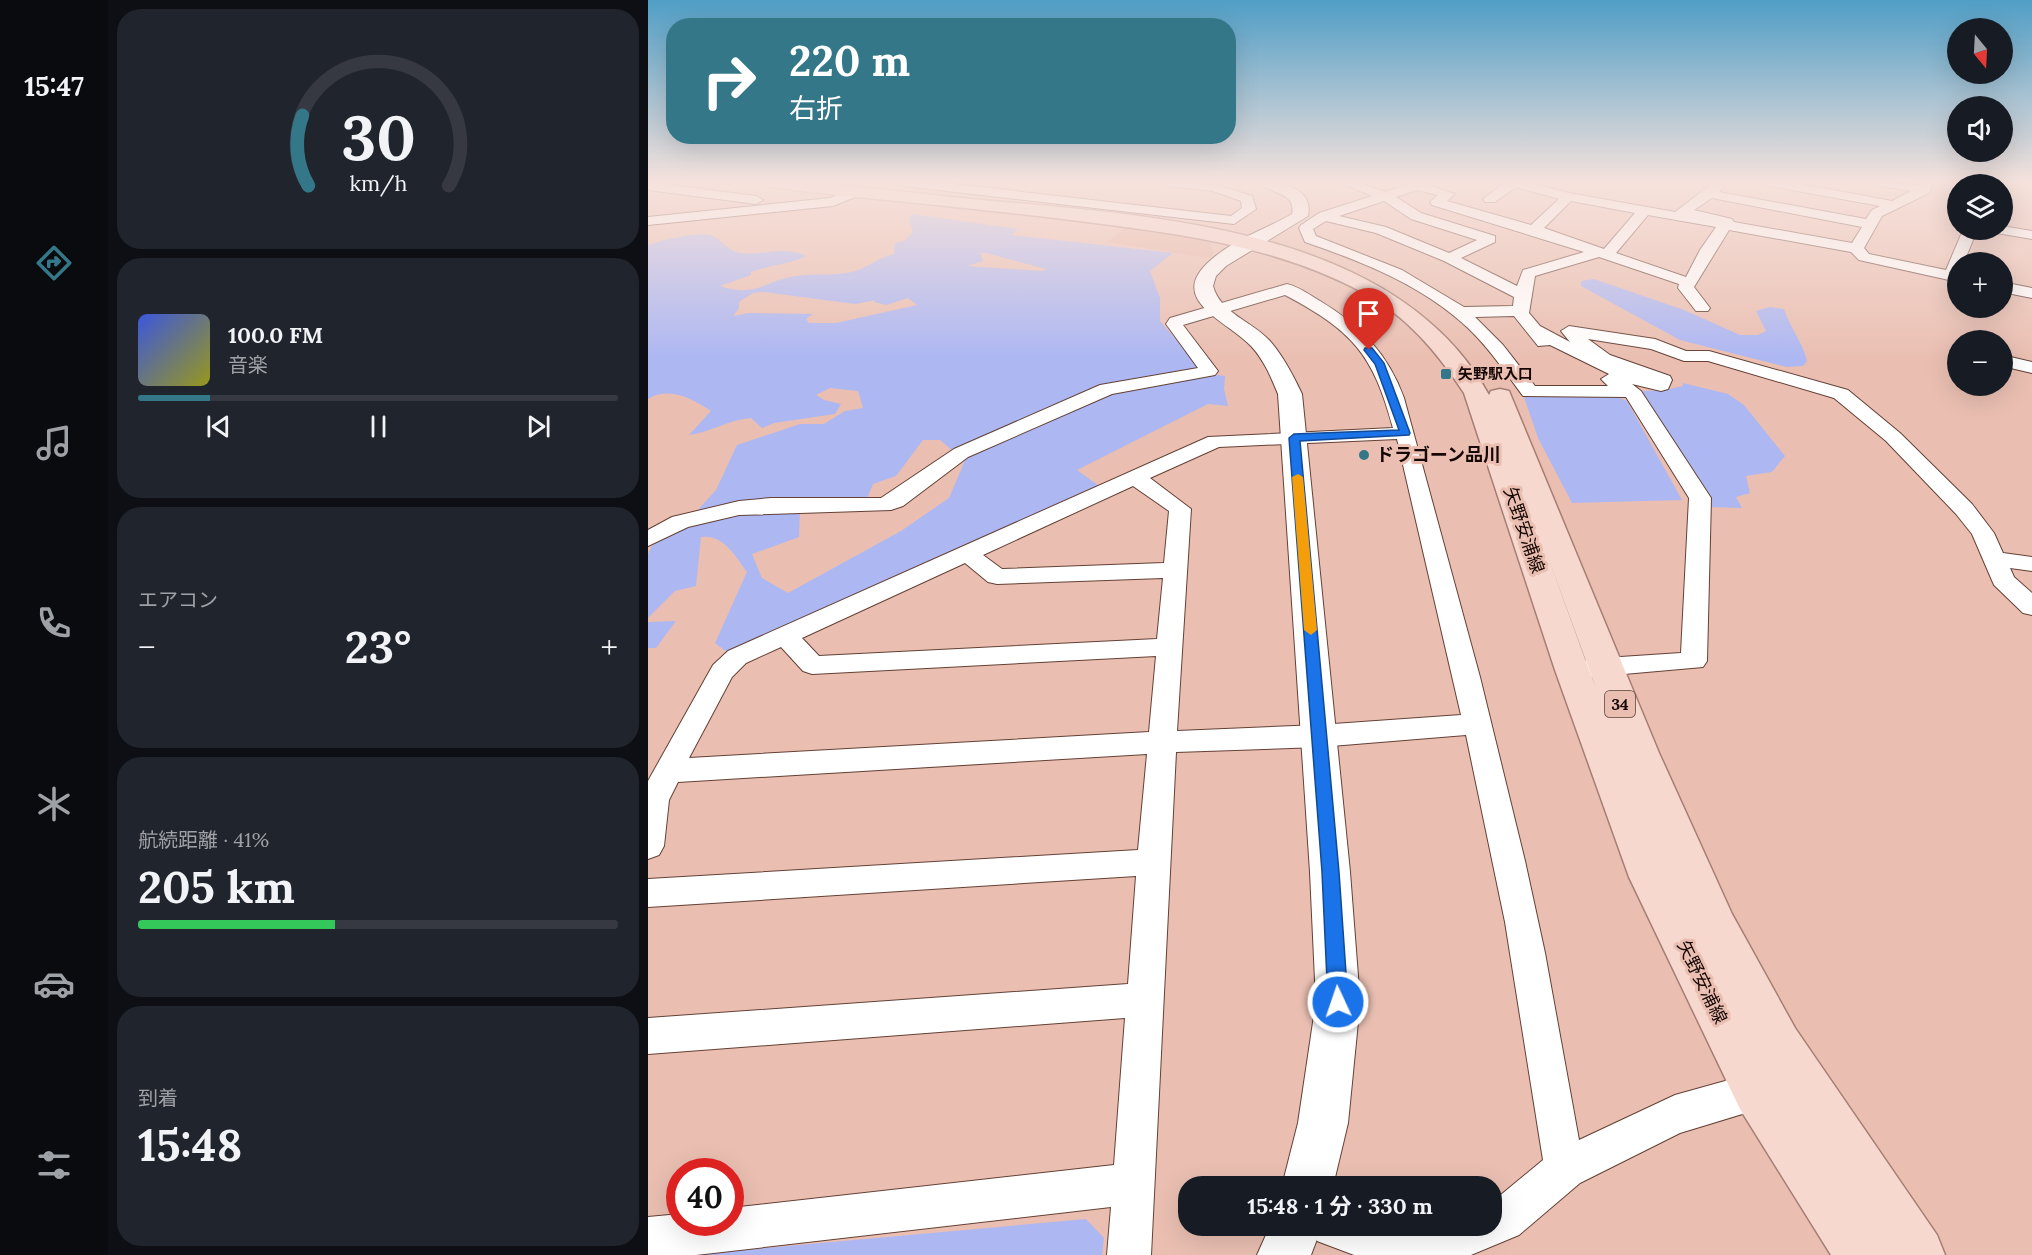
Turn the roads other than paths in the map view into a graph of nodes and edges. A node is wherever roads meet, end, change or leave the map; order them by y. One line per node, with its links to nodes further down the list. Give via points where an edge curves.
1 (1255, 241): 20 (street, via 1218,263 1204,282 1205,295)
2 (1257, 241): 37 (main road, 矢野安浦線 / 34, via 1371,288 1419,320 1458,361 1476,393)
3 (1316, 241): 21 (street, via 1403,276)
4 (1407, 241): 13 (street)
5 (1487, 241): 13 (street)
6 (1562, 241): 12 (street)
7 (1615, 241): 12 (street)
8 (1714, 241): 15 (street, via 1691,283)
9 (1814, 241): 11 (street)
10 (1860, 241): 11 (street)
11 (1856, 248): 14 (street, via 1864,257)
12 (1601, 255): 15 (street); 18 (street, via 1528,273)
13 (1449, 258): 18 (street)
14 (1947, 275)
15 (1687, 282): 19 (street, via 1686,288)
16 (2013, 289): 17 (street)
17 (2032, 293)
18 (1521, 303): 21 (street); 22 (street, via 1521,314)
19 (1702, 308)
20 (1217, 310): 26 (street, via 1287,289 1327,311 1379,363); 27 (street, via 1256,340 1274,361 1290,394); 29 (street, via 1174,324 1207,372 1107,390 961,453 895,501 870,507 739,508 680,522)
21 (1460, 312): 25 (street, via 1497,348 1530,392)
22 (1536, 330): 25 (street, via 1554,350); 31 (street, via 1582,356 1649,384 1661,385 1664,380 1604,358 1569,331 1655,344 1684,356 1709,356 1841,394 1893,437 1964,509 1983,533)
23 (2013, 363): 24 (street)
24 (2032, 368)
25 (1632, 391): 37 (street, via 1700,498 1694,661)
26 (1405, 433): 27 (street); 38 (street)
27 (1294, 438): 28 (street, via 1215,441); 39 (street)
28 (1135, 478): 30 (street); 33 (street, via 1180,509)
29 (648, 539)
30 (968, 554): 33 (street, via 997,577); 35 (street)
31 (1994, 559): 32 (street); 34 (street, via 2003,580)
32 (2032, 564)
33 (1174, 570): 36 (street)
34 (2032, 608)
35 (785, 636): 36 (street, via 812,665); 41 (street, via 737,657 722,672)
36 (1170, 647): 40 (street)
37 (1589, 668): 47 (main road, 矢野安浦線 / 34, via 1761,1015); 48 (main road, 矢野安浦線 / 34, via 1650,877)
38 (1477, 724): 39 (street); 49 (street, via 1522,924 1553,1119)
39 (1319, 736): 40 (street); 50 (street, via 1338,1002 1323,1123)
40 (1162, 742): 41 (street); 43 (street)
41 (668, 771): 42 (street, via 654,800)
42 (648, 846)
43 (1153, 862): 44 (street); 45 (street)
44 (648, 893)
45 (1145, 1000): 46 (street); 51 (street)
46 (648, 1036)
47 (1799, 1078): 48 (street); 60 (main road, 矢野安浦線 / 34)
48 (1758, 1091): 49 (street, via 1675,1115); 59 (main road, 矢野安浦線 / 34)
49 (1565, 1168): 52 (street)
50 (1310, 1176)
51 (1134, 1184): 56 (street); 57 (street)
52 (1502, 1221)
53 (1292, 1236): 58 (street)
54 (1361, 1236): 55 (street, via 1390,1246 1444,1244)
55 (1464, 1236)
56 (648, 1239)
57 (1129, 1255)
58 (1284, 1255)
59 (1863, 1255)
60 (1917, 1255)

